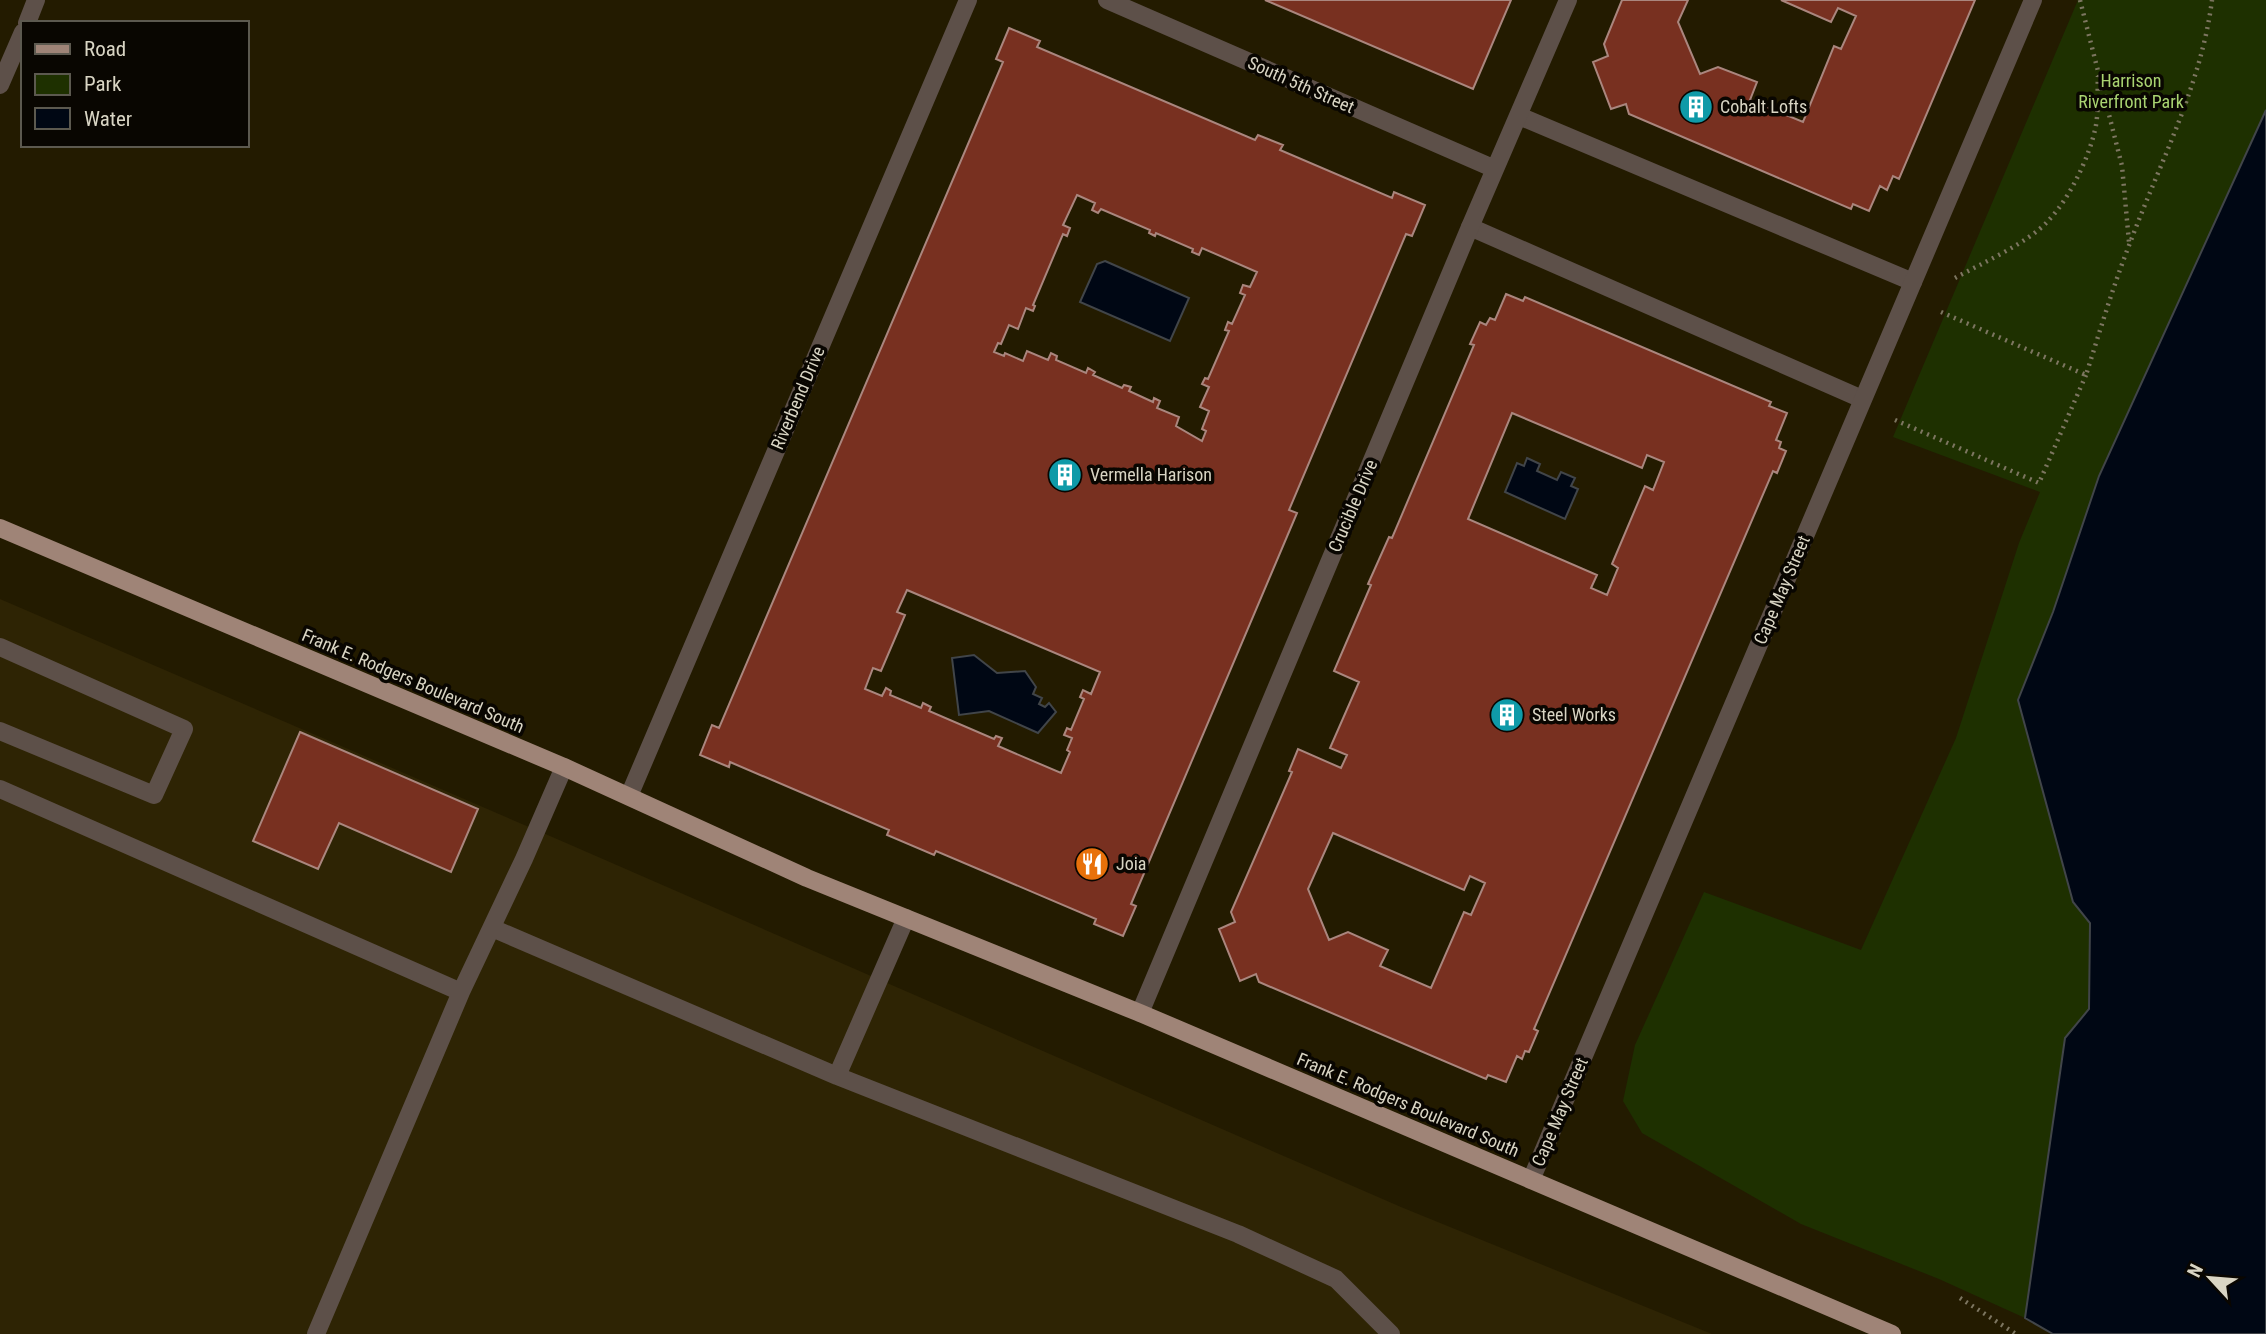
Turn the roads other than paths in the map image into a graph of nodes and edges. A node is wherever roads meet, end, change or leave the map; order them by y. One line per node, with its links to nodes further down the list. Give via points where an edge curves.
1 (36, 0): 6 (street)
2 (968, 0): 19 (street, Riverbend Drive)
3 (1107, 0): 10 (street, South 5th Street)
4 (1568, 0): 9 (street, Crucible Drive)
5 (2033, 0): 12 (street, Cape May Street)
6 (28, 21)
7 (21, 37): 8 (street)
8 (0, 85)
9 (1519, 116): 10 (street, Crucible Drive); 12 (street)
10 (1495, 169): 11 (street, Crucible Drive)
11 (1470, 228): 13 (street); 23 (street, Crucible Drive)
12 (1913, 282): 13 (street, Cape May Street)
13 (1862, 399): 25 (street, Cape May Street)
14 (0, 528): 17 (main road, Frank E. Rodgers Boulevard South)
15 (0, 647): 16 (street, via 184,729 154,795)
16 (0, 731)
17 (564, 767): 19 (main road, Frank E. Rodgers Boulevard South); 21 (street)
18 (0, 789): 22 (street)
19 (629, 796): 20 (main road, Frank E. Rodgers Boulevard South)
20 (906, 918): 23 (main road, Frank E. Rodgers Boulevard South); 24 (street)
21 (492, 928): 22 (street); 24 (street)
22 (461, 992): 26 (street)
23 (1140, 1013): 25 (main road, Frank E. Rodgers Boulevard South)
24 (837, 1076): 27 (street, via 1238,1234 1336,1279)
25 (1531, 1180): 28 (main road, Frank E. Rodgers Boulevard South)
26 (316, 1334)
27 (1391, 1334)
28 (1892, 1334)

